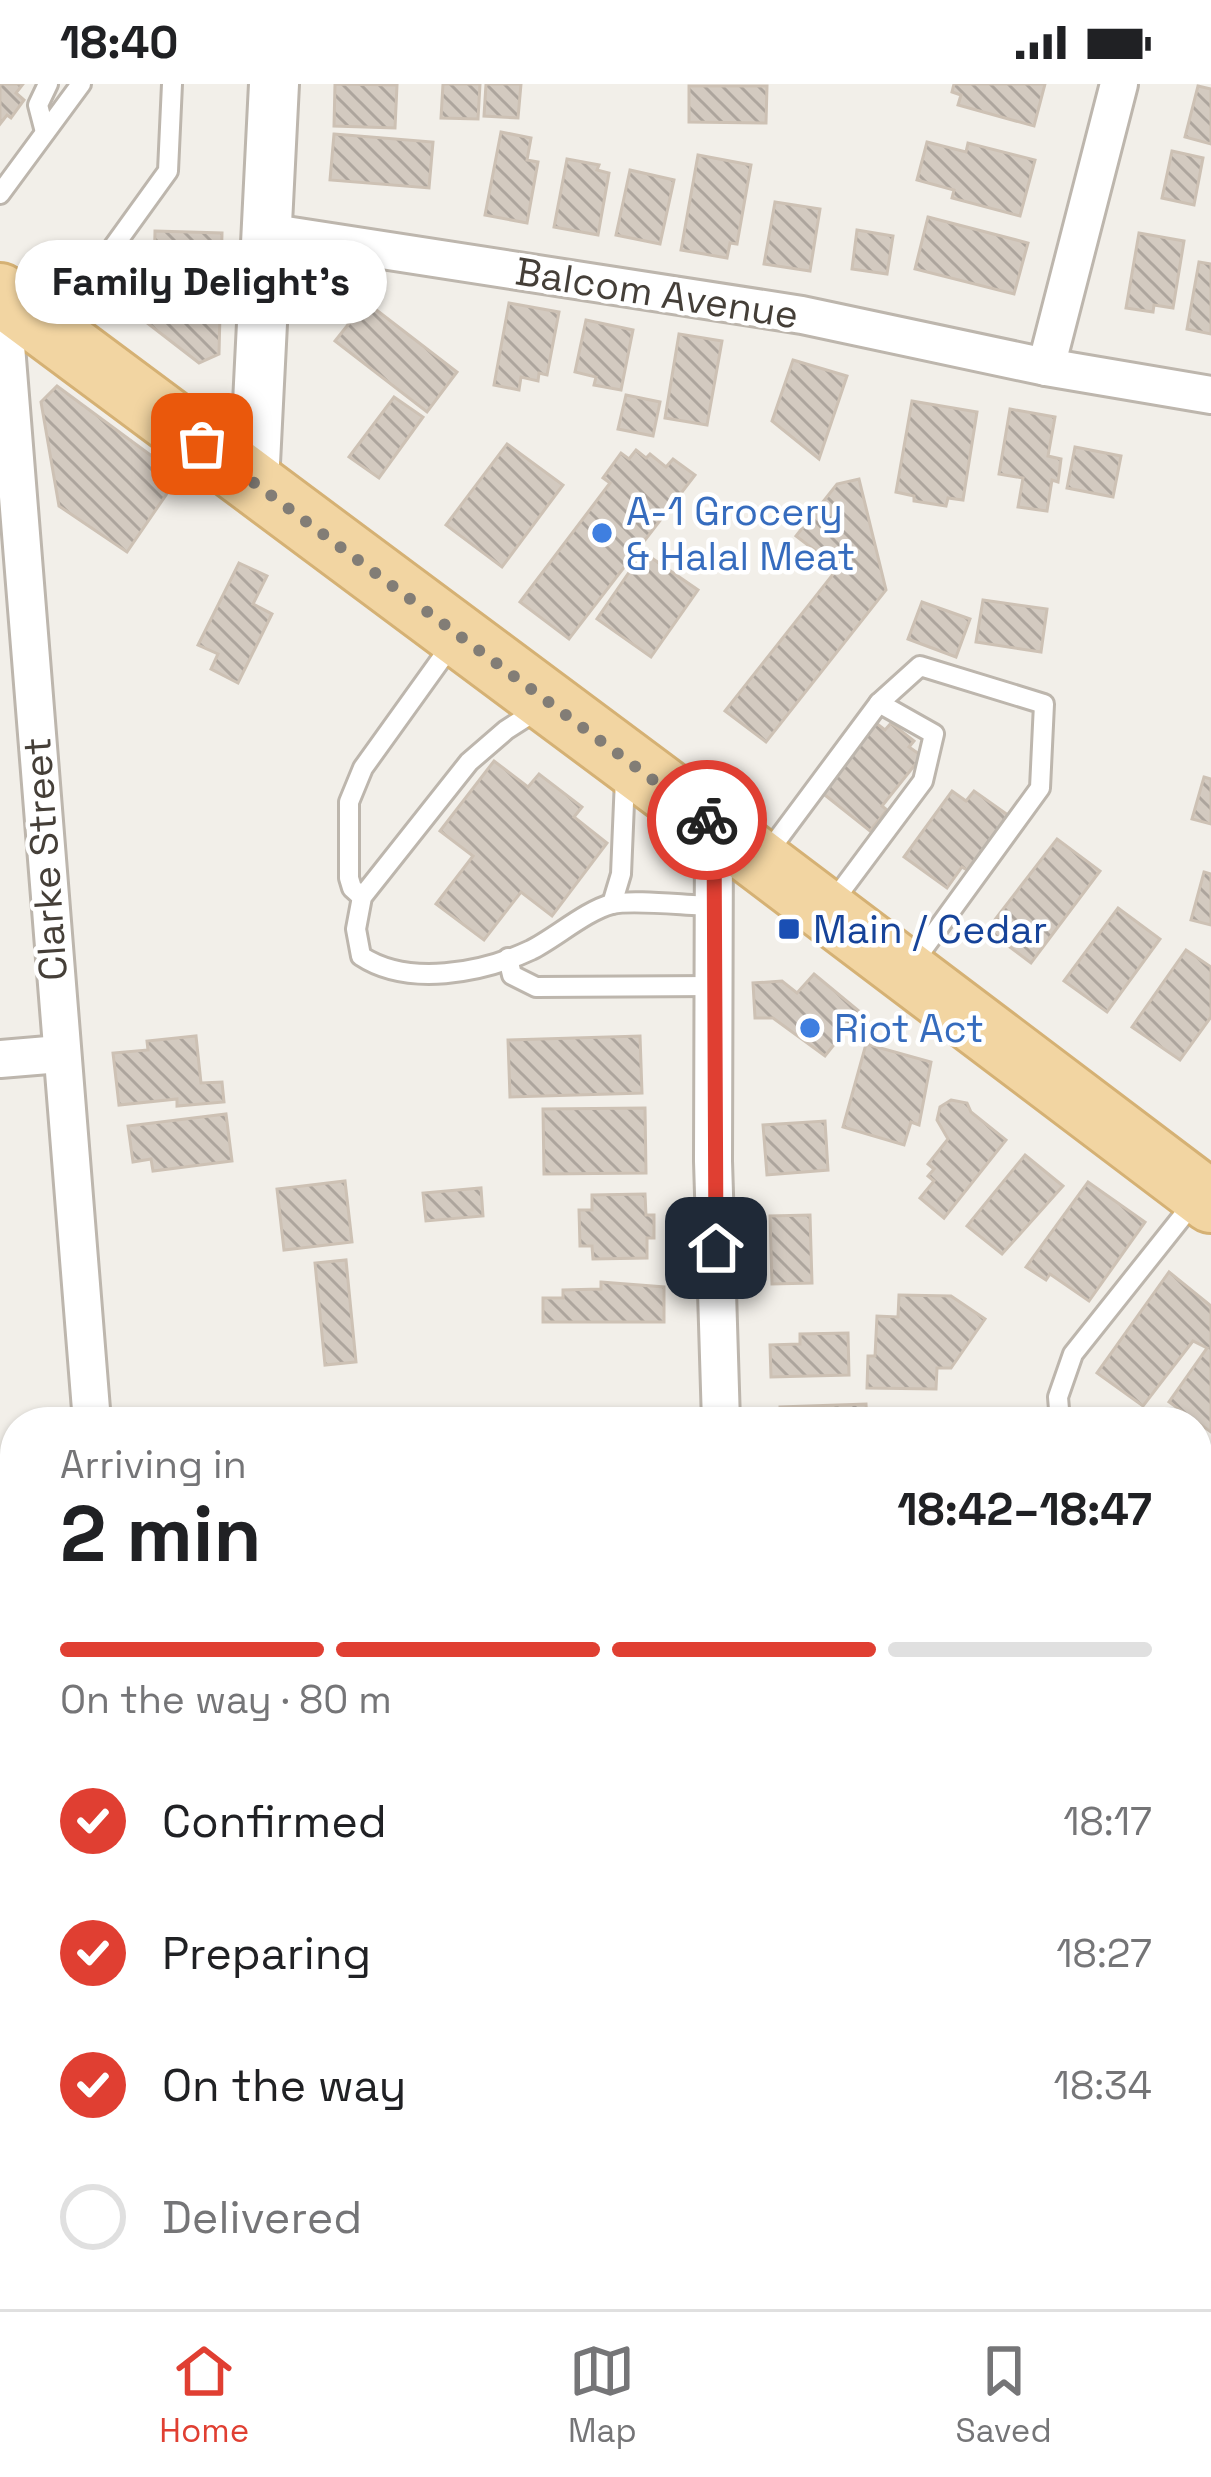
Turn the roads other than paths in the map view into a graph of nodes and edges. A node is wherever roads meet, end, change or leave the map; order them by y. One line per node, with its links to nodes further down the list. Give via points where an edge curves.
1 (48, 84): 6 (lane, via 38,105)
2 (81, 84): 6 (lane)
3 (172, 84): 10 (lane, via 168,172)
4 (274, 84): 8 (street)
5 (1119, 84): 11 (street)
6 (45, 132): 7 (lane)
7 (0, 194)
8 (266, 232): 11 (street, Balcom Avenue, via 802,315); 13 (street)
9 (1, 295): 10 (main road); 27 (street, Clarke Street)
10 (52, 333): 13 (main road)
11 (1046, 367): 12 (street, Balcom Avenue)
12 (1211, 395)
13 (254, 483): 14 (main road)
14 (458, 635): 15 (main road); 20 (lane, via 354,789 347,860)
15 (549, 703): 17 (main road); 20 (lane, via 480,750)
16 (879, 703): 19 (lane); 23 (lane, via 934,734 923,781); 25 (lane, via 920,666 1044,704 1040,788)
17 (618, 754): 18 (main road); 21 (lane, via 627,807)
18 (714, 826): 19 (main road); 22 (street)
19 (761, 861): 23 (main road)
20 (362, 897): 24 (lane, via 356,946 374,964 447,972)
21 (612, 904): 22 (lane); 24 (lane)
22 (714, 906): 26 (street)
23 (826, 910): 25 (main road)
24 (508, 958): 26 (lane, via 512,975 536,987)
25 (907, 971): 29 (main road)
26 (714, 986): 31 (street)
27 (60, 1054): 28 (street); 30 (street, Clarke Street)
28 (0, 1059)
29 (1205, 1198): 32 (lane, via 1073,1354)
30 (91, 1407)
31 (721, 1407)
32 (1061, 1407)

